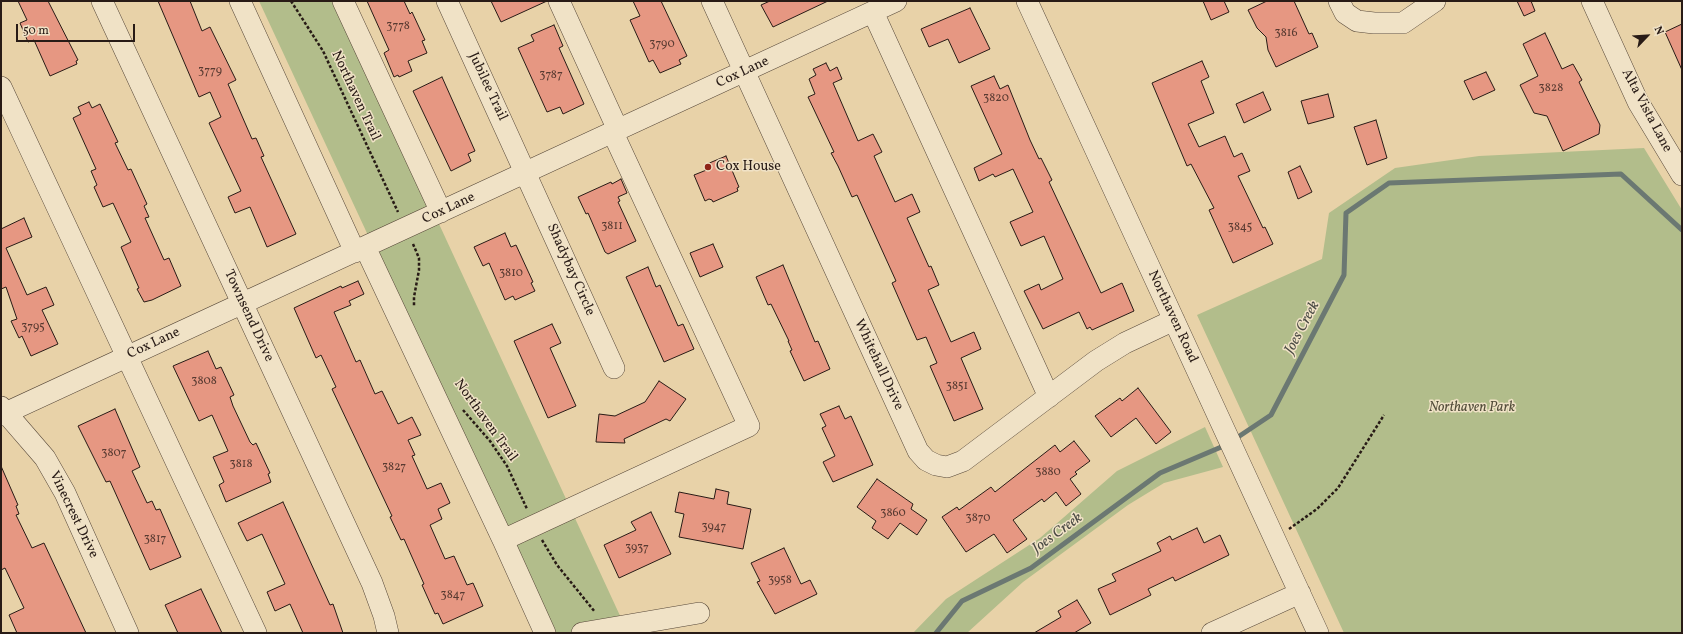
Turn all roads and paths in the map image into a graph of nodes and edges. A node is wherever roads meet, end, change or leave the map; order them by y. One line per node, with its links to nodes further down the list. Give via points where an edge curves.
1 (102, 1): 23 (street, Townsend Drive)
2 (240, 1): 22 (street)
3 (291, 1): 19 (path, Northaven Trail, via 323,51)
4 (344, 1): 20 (street)
5 (447, 1): 17 (street, Jubilee Trail)
6 (559, 1): 16 (street)
7 (712, 1): 14 (street, Whitehall Drive)
8 (896, 1): 13 (street, Cox Lane)
9 (1027, 1): 25 (street, Northaven Road)
10 (1339, 1): 11 (street, via 1345,13 1357,21 1403,23)
11 (1434, 1)
12 (1592, 1): 18 (street, Alta Vista Lane, via 1638,102)
13 (867, 9): 14 (street, Cox Lane); 28 (street)
14 (744, 72): 16 (street, Cox Lane); 28 (street, Whitehall Drive, via 918,451 926,460 947,467 964,461)
15 (1, 87): 26 (street)
16 (615, 132): 17 (street, Cox Lane); 32 (street, via 749,426)
17 (526, 173): 20 (street, Cox Lane); 27 (street, Shadybay Circle)
18 (1682, 175)
19 (394, 202)
20 (441, 212): 22 (street, Cox Lane)
21 (414, 247): 24 (path, via 419,258)
22 (360, 249): 23 (street, Cox Lane); 34 (street)
23 (242, 304): 26 (street, Cox Lane); 40 (street, Townsend Drive, via 372,583)
24 (414, 312)
25 (1174, 320): 28 (street, Whitehall Drive, via 1125,343 1096,361); 35 (street, Northaven Road)
26 (126, 357): 30 (street, Cox Lane); 39 (street)
27 (614, 368)
28 (1049, 397)
29 (460, 407): 32 (path, Northaven Trail, via 490,441 507,466)
30 (2, 412): 38 (street, Vinecrest Drive, via 45,458 65,493)
31 (1384, 415): 33 (path, via 1338,488 1317,509)
32 (536, 526): 34 (street); 37 (path, Northaven Trail, via 557,564)
33 (1288, 529)
34 (503, 540): 41 (street)
35 (1300, 593): 43 (street); 44 (street, Northaven Road)
36 (699, 613): 37 (street)
37 (609, 629): 42 (street)
38 (128, 633)
39 (256, 633)
40 (388, 633)
41 (545, 633)
42 (582, 633)
43 (1212, 633)
44 (1318, 633)

